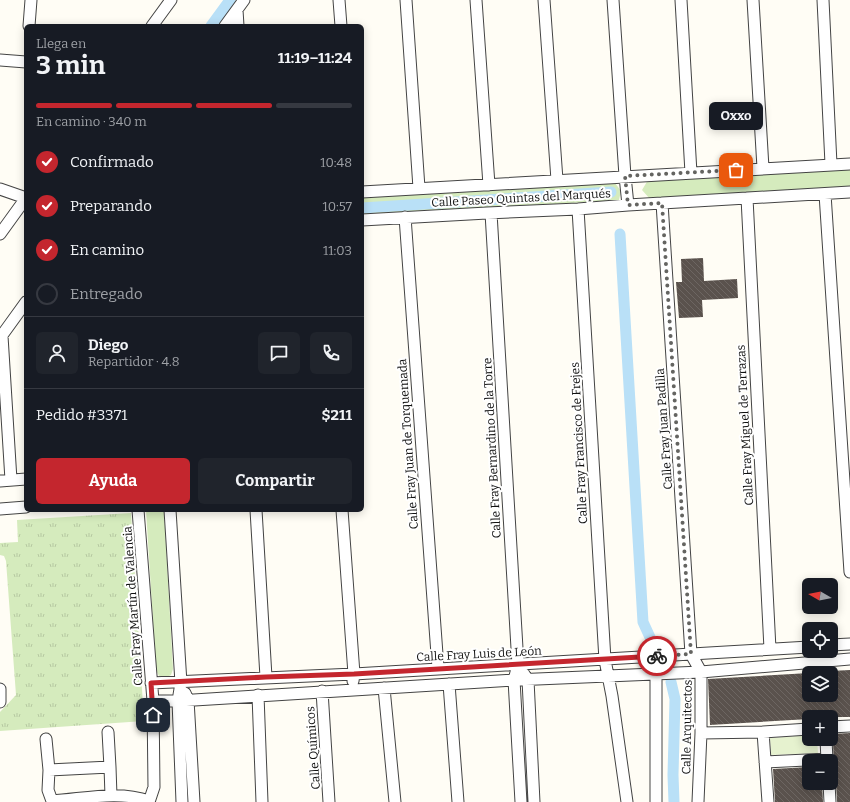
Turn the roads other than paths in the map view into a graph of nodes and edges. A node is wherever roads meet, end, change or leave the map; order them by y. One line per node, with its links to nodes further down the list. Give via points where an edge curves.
1 (31, 0): 13 (street)
2 (171, 0): 14 (street)
3 (244, 0): 12 (street)
4 (339, 0): 17 (street)
5 (406, 0): 27 (street)
6 (476, 0): 26 (street)
7 (544, 0): 25 (street)
8 (613, 0): 24 (street)
9 (681, 0): 23 (street)
10 (753, 0): 22 (street)
11 (823, 0): 20 (street)
12 (237, 10): 15 (street); 16 (street)
13 (29, 24)
14 (153, 24)
15 (226, 24)
16 (238, 24)
17 (341, 24)
18 (0, 60): 19 (street)
19 (24, 61)
20 (831, 164): 21 (street, Calle Paseo Quintas del Marqués); 22 (street, Calle Paseo Quintas del Marqués)
21 (850, 164)
22 (763, 168): 23 (street, Calle Paseo Quintas del Marqués)
23 (691, 173): 24 (street, Calle Paseo Quintas del Marqués)
24 (625, 176): 25 (street, Calle Paseo Quintas del Marqués); 36 (street)
25 (557, 180): 26 (street, Calle Paseo Quintas del Marqués)
26 (489, 185): 27 (street, Calle Paseo Quintas del Marqués)
27 (419, 188): 29 (street, Calle Paseo Quintas del Marqués)
28 (0, 189): 32 (street)
29 (364, 192)
30 (850, 192): 31 (street, Calle Paseo Quintas del Marqués)
31 (825, 194): 33 (street, Calle Paseo Quintas del Marqués); 53 (street)
32 (24, 197)
33 (747, 198): 35 (street, Calle Paseo Quintas del Marqués); 57 (street, Calle Fray Miguel de Terrazas)
34 (24, 201): 41 (street)
35 (662, 203): 36 (street, Calle Paseo Quintas del Marqués); 58 (street, Calle Fray Juan Padilla)
36 (628, 205): 37 (street, Calle Paseo Quintas del Marqués)
37 (578, 209): 38 (street, Calle Paseo Quintas del Marqués); 61 (street, Calle Fray Francisco de Frejes)
38 (491, 213): 39 (street, Calle Paseo Quintas del Marqués); 62 (street, Calle Fray Bernardino de la Torre)
39 (405, 217): 40 (street, Calle Paseo Quintas del Marqués); 63 (street, Calle Fray Juan de Torquemada)
40 (364, 220)
41 (0, 234)
42 (24, 305): 43 (street)
43 (1, 337): 45 (street)
44 (24, 479): 45 (street)
45 (11, 480): 46 (street)
46 (0, 481)
47 (24, 507): 48 (street)
48 (0, 509)
49 (138, 512): 71 (street, Calle Fray Martín de Valencia)
50 (170, 512): 72 (street)
51 (256, 512): 68 (street)
52 (342, 512): 66 (street)
53 (850, 572)
54 (850, 644): 55 (street)
55 (838, 645)
56 (802, 647): 57 (street, Calle Fray Luis de León)
57 (770, 649): 58 (street, Calle Fray Luis de León)
58 (691, 654): 59 (street, Calle Fray Luis de León); 64 (street, Calle Arquitectos)
59 (656, 656): 61 (street, Calle Fray Luis de León); 65 (street)
60 (850, 659): 64 (street)
61 (605, 660): 62 (street, Calle Fray Luis de León); 67 (street, Calle Fray Francisco de Frejes)
62 (518, 665): 63 (street, Calle Fray Luis de León); 69 (street, Calle Fray Bernardino de la Torre); 70 (street)
63 (438, 668): 66 (street, Calle Fray Luis de León)
64 (701, 672): 65 (street); 87 (street, Calle Arquitectos)
65 (656, 673): 67 (street); 106 (street)
66 (354, 674): 68 (street, Calle Fray Luis de León); 76 (street)
67 (607, 675): 70 (street); 105 (street, Calle Fray Francisco de Frejes)
68 (266, 677): 72 (street, Calle Fray Luis de León)
69 (514, 680): 70 (street); 73 (street); 103 (street, Calle Fray Bernardino de la Torre)
70 (528, 680): 104 (street)
71 (151, 683): 72 (street, Calle Fray Luis de León); 80 (street, Calle Fray Martín de Valencia)
72 (181, 683): 79 (street)
73 (449, 684): 74 (street); 102 (street)
74 (384, 688): 76 (street); 101 (street)
75 (0, 689): 81 (street)
76 (350, 690): 77 (street)
77 (322, 691): 78 (street); 100 (street, Calle Químicos)
78 (258, 695): 79 (street); 99 (street)
79 (183, 700): 80 (street); 97 (street); 98 (street)
80 (153, 701): 96 (street, Calle Fray Martín de Valencia, via 154,787)
81 (0, 702)
82 (850, 726): 83 (street)
83 (838, 727)
84 (802, 729): 86 (street)
85 (108, 732): 91 (street)
86 (763, 732): 87 (street); 90 (street)
87 (701, 733): 107 (street, Calle Arquitectos)
88 (46, 739): 92 (street)
89 (802, 761): 90 (street)
90 (765, 762): 108 (street)
91 (110, 767): 92 (street); 94 (street)
92 (49, 770): 95 (street, via 48,790)
93 (829, 790): 109 (street)
94 (111, 796): 95 (street); 96 (street, via 132,796)
95 (52, 801)
96 (149, 801)
97 (182, 802)
98 (194, 802)
99 (262, 802)
100 (329, 802)
101 (395, 802)
102 (458, 802)
103 (521, 802)
104 (534, 802)
105 (627, 802)
106 (656, 802)
107 (698, 802)
108 (768, 802)
109 (830, 802)

